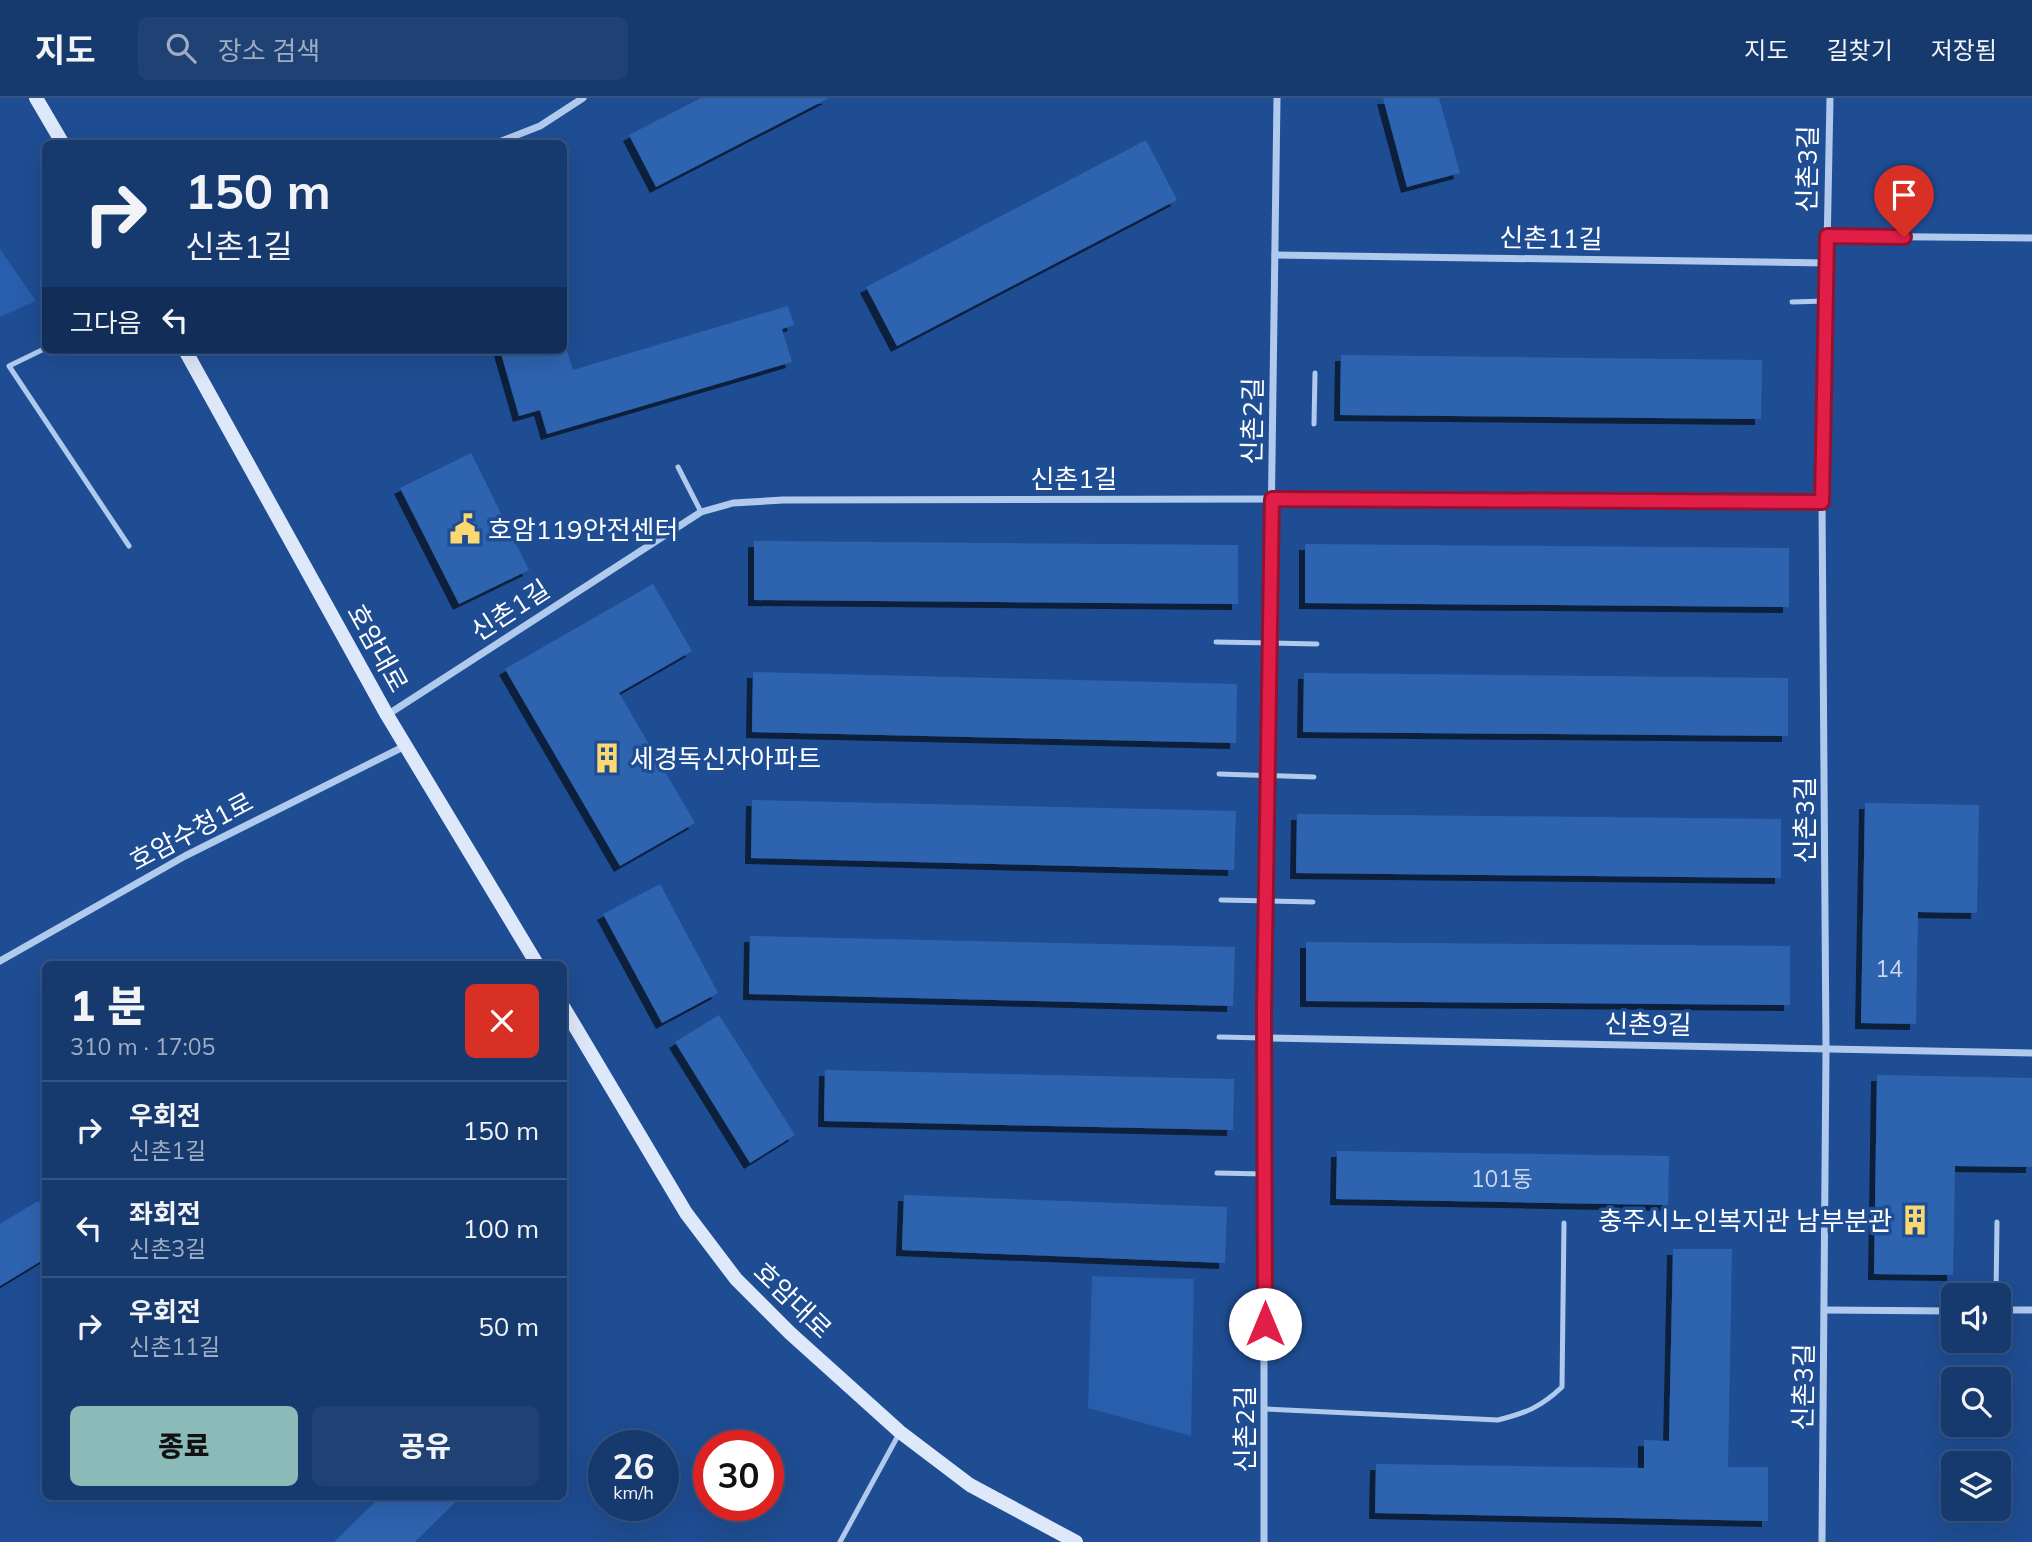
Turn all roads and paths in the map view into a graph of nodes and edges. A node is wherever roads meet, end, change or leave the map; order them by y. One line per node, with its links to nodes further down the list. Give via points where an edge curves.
1 (583, 98): 6 (street, via 540,126)
2 (1277, 98): 9 (street, 신촌2길)
3 (1830, 98): 7 (street, 신촌3길)
4 (36, 99): 5 (street)
5 (61, 140)
6 (504, 140)
7 (1827, 236): 8 (street); 10 (street, 신촌3길)
8 (2032, 238)
9 (1275, 255): 10 (street, 신촌11길); 18 (street, 신촌2길)
10 (1826, 263): 12 (street, 신촌3길)
11 (1793, 302): 12 (lane)
12 (1826, 302): 19 (street, 신촌3길)
13 (42, 350): 21 (lane, via 9,366)
14 (187, 354): 25 (street, 호암대로)
15 (1315, 373): 16 (lane)
16 (1314, 424)
17 (678, 467): 20 (lane)
18 (1272, 499): 19 (street, 신촌1길); 20 (street, 신촌1길, via 783,500 733,503); 23 (street, 신촌2길)
19 (1822, 502): 38 (street, 신촌3길)
20 (701, 512): 25 (street, 신촌1길)
21 (130, 546)
22 (1216, 642): 23 (lane)
23 (1268, 643): 24 (lane); 28 (street, 신촌2길)
24 (1317, 644)
25 (387, 715): 26 (street, 호암대로)
26 (406, 746): 33 (street, 호암수청1로, via 186,856); 34 (street, 호암대로)
27 (1219, 774): 28 (lane)
28 (1267, 775): 29 (lane); 31 (street, 신촌2길)
29 (1314, 777)
30 (1221, 900): 31 (lane)
31 (1266, 901): 32 (lane); 37 (street, 신촌2길)
32 (1313, 902)
33 (0, 961)
34 (535, 961)
35 (567, 1013): 50 (street, 호암대로, via 686,1213 736,1279)
36 (1219, 1037): 37 (lane)
37 (1264, 1038): 38 (street, 신촌9길); 41 (street, 신촌2길)
38 (1826, 1049): 39 (street, 신촌9길); 45 (street, 신촌3길)
39 (2032, 1053)
40 (1217, 1173): 41 (lane)
41 (1264, 1174): 49 (street, 신촌2길)
42 (1564, 1223): 49 (lane, via 1562,1387 1546,1403 1498,1420)
43 (1997, 1223): 44 (lane)
44 (1996, 1283)
45 (1825, 1310): 47 (street); 54 (street, 신촌3길)
46 (2011, 1310): 48 (street)
47 (1941, 1311)
48 (2032, 1311)
49 (1265, 1409): 53 (street, 신촌2길)
50 (900, 1432): 51 (lane); 52 (street, 호암대로, via 970,1485)
51 (840, 1542)
52 (1076, 1542)
53 (1264, 1542)
54 (1822, 1542)

